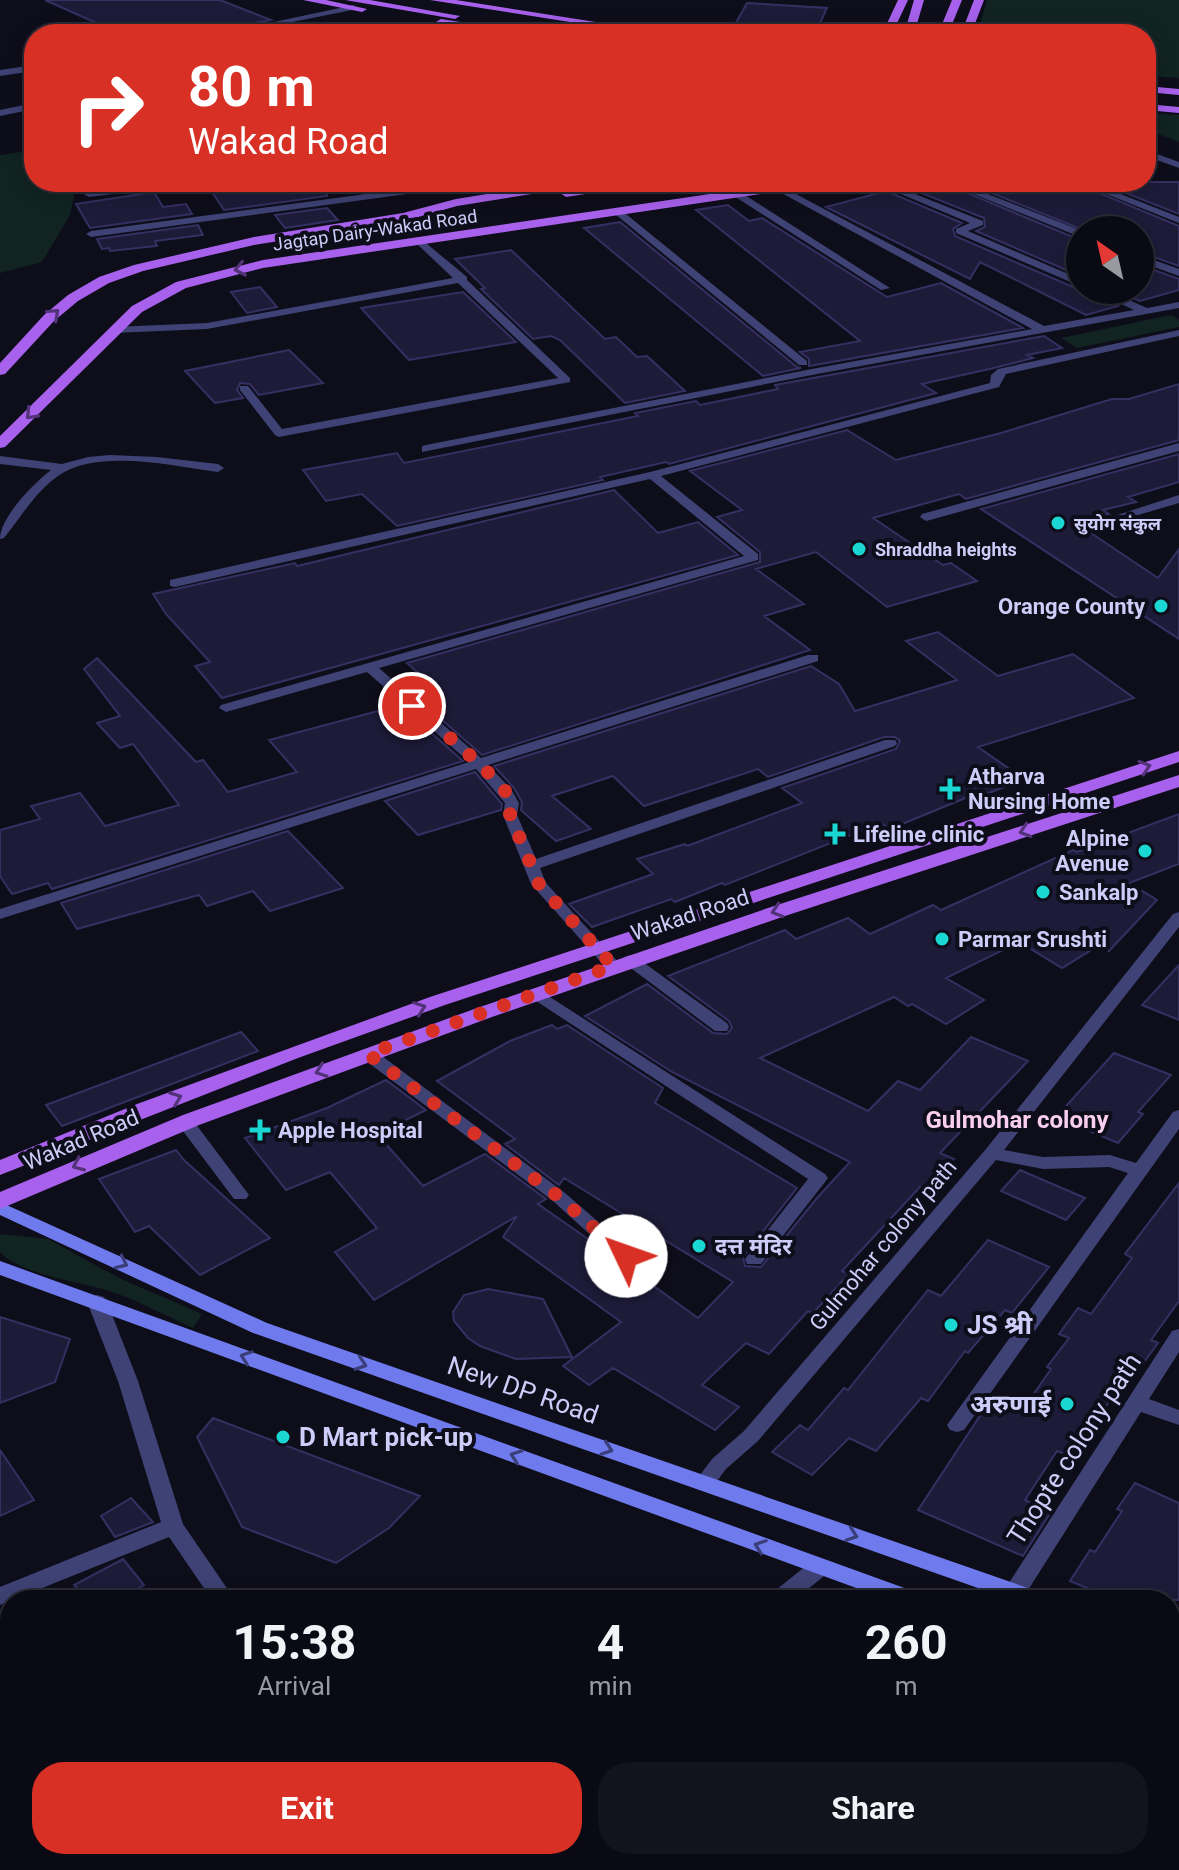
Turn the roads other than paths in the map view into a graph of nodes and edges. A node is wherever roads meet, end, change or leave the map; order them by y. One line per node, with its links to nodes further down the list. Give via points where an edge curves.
1 (308, 0): 8 (main road)
2 (435, 0): 12 (main road)
3 (482, 0): 13 (main road)
4 (903, 0): 14 (main road)
5 (919, 0): 15 (main road)
6 (957, 0): 16 (main road)
7 (979, 0): 17 (main road)
8 (352, 4): 9 (street); 10 (main road); 11 (main road)
9 (265, 24)
10 (459, 24)
11 (483, 24)
12 (599, 24)
13 (644, 24)
14 (892, 24)
15 (912, 24)
16 (947, 24)
17 (970, 24)
18 (24, 69): 19 (street)
19 (0, 73)
20 (1156, 81): 21 (main road)
21 (1179, 82)
22 (1156, 90): 23 (main road)
23 (1179, 92)
24 (1156, 105): 25 (main road)
25 (1179, 107)
26 (24, 108): 27 (street)
27 (0, 113)
28 (1156, 157): 29 (street)
29 (1179, 165)
30 (105, 192): 41 (street)
31 (388, 192): 48 (street)
32 (445, 192): 43 (street)
33 (518, 192): 43 (main road)
34 (571, 192): 45 (main road, Jagtap Dairy-Wakad Road)
35 (687, 192): 50 (main road, via 435,231)
36 (751, 192): 42 (main road, Jagtap Dairy-Wakad Road)
37 (786, 192): 59 (street)
38 (903, 192): 53 (street, via 979,223 960,231)
39 (974, 192): 47 (street)
40 (1107, 192): 46 (street)
41 (89, 194)
42 (737, 194): 44 (main road, Jagtap Dairy-Wakad Road); 55 (street)
43 (456, 203): 45 (main road)
44 (618, 212): 49 (main road, Jagtap Dairy-Wakad Road); 62 (street)
45 (404, 217): 63 (main road, one-way to 45, via 49,318 104,280 254,241)
46 (1179, 220)
47 (1066, 228)
48 (91, 234)
49 (421, 242): 50 (main road, Jagtap Dairy-Wakad Road); 54 (street)
50 (313, 256): 60 (main road, Jagtap Dairy-Wakad Road, one-way to 60, via 181,285 137,309)
51 (1154, 263): 52 (street)
52 (1179, 273)
53 (1066, 277)
54 (463, 279): 60 (street, via 207,326); 64 (street, via 566,380 279,433)
55 (885, 288)
56 (1129, 304): 58 (street)
57 (1179, 305): 58 (street)
58 (1145, 311): 59 (street)
59 (1041, 329): 68 (street)
60 (113, 330): 65 (main road, Jagtap Dairy-Wakad Road, one-way to 65)
61 (1179, 333): 72 (street, via 1002,371 995,385)
62 (803, 363)
63 (0, 371)
64 (244, 388)
65 (6, 432): 66 (main road, Jagtap Dairy-Wakad Road)
66 (0, 444)
67 (1179, 447): 74 (street)
68 (426, 449)
69 (0, 460): 70 (street)
70 (64, 468): 71 (street, via 81,461 124,459); 76 (street)
71 (218, 468)
72 (652, 475): 77 (street); 79 (street, via 753,557)
73 (1179, 499): 75 (street)
74 (926, 517)
75 (1111, 519)
76 (0, 535)
77 (175, 583)
78 (813, 658): 83 (street)
79 (369, 667): 80 (street); 83 (street)
80 (226, 708)
81 (890, 743): 85 (street)
82 (1179, 756): 88 (main road, Wakad Road, one-way to 82)
83 (478, 764): 85 (street, via 508,795 510,815); 86 (street)
84 (1179, 781): 89 (main road, Wakad Road, one-way to 89)
85 (530, 866): 88 (street, via 539,884)
86 (0, 914)
87 (1179, 917): 95 (street, Gulmohar colony path)
88 (595, 947): 89 (street); 96 (main road, Wakad Road, one-way to 88, via 254,1068)
89 (621, 963): 90 (main road, Wakad Road); 91 (street)
90 (536, 993): 92 (main road, Wakad Road); 101 (street, via 819,1178)
91 (721, 1027)
92 (368, 1054): 94 (main road, Wakad Road, one-way to 94); 103 (street, via 559,1197)
93 (1179, 1116): 97 (street)
94 (186, 1123): 98 (street); 99 (main road, Wakad Road, one-way to 99)
95 (992, 1153): 97 (street, via 1043,1163 1110,1161); 109 (street, Gulmohar colony path, via 751,1436)
96 (0, 1168)
97 (1138, 1170): 108 (street)
98 (240, 1195)
99 (0, 1201)
100 (0, 1208): 109 (main road, New DP Road, one-way to 109, via 260,1328)
101 (754, 1259)
102 (0, 1268): 104 (main road)
103 (648, 1276)
104 (97, 1302): 110 (street); 111 (main road, one-way to 104)
105 (1179, 1336): 106 (street, Thopte colony path)
106 (1138, 1403): 107 (street); 117 (street, Thopte colony path)
107 (1179, 1418)
108 (957, 1425)
109 (704, 1483): 116 (main road, New DP Road, one-way to 116)
110 (173, 1526): 112 (street); 113 (street)
111 (820, 1567): 114 (street); 115 (main road)
112 (15, 1590)
113 (217, 1590)
114 (791, 1590)
115 (885, 1590)
116 (1009, 1590)
117 (1016, 1590)

